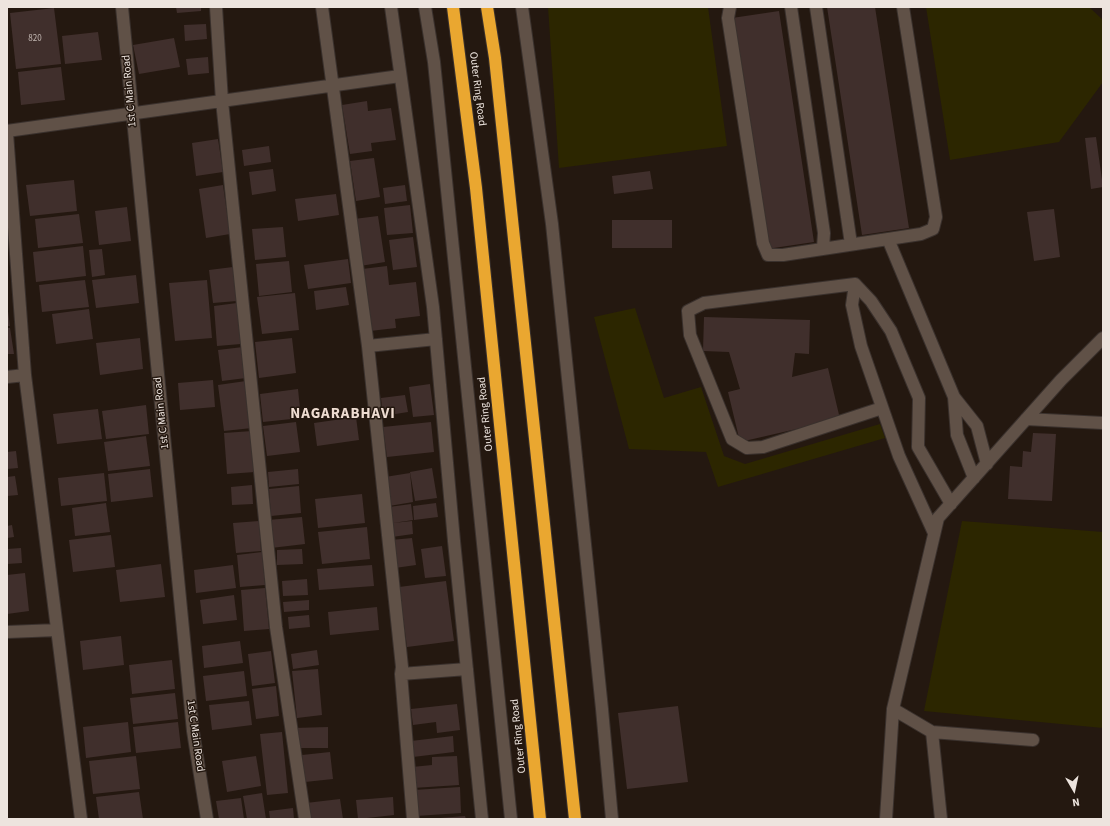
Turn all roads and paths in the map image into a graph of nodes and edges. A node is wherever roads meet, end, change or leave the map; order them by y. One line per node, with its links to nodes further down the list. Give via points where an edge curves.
1 (122, 7): 16 (street, 1st C Main Road)
2 (216, 7): 15 (street)
3 (322, 7): 14 (street)
4 (391, 7): 13 (street)
5 (425, 7): 47 (street, via 434,62)
6 (453, 7): 48 (highway, Outer Ring Road, via 476,188)
7 (487, 7): 49 (highway, Outer Ring Road, via 496,66)
8 (522, 7): 50 (street, via 552,224)
9 (730, 7): 20 (street, via 728,18 763,243 768,256 783,256)
10 (791, 7): 20 (street, via 824,233)
11 (816, 7): 19 (street)
12 (903, 7): 18 (street, via 936,217 933,229 921,234)
13 (400, 76): 14 (street); 23 (street)
14 (333, 86): 15 (street); 24 (street)
15 (222, 101): 16 (street); 44 (street, via 276,627)
16 (132, 114): 17 (street); 43 (street, 1st C Main Road, via 193,731)
17 (7, 132): 25 (street)
18 (888, 239): 19 (street); 27 (street)
19 (852, 244): 20 (street)
20 (823, 248)
21 (855, 284): 28 (street, via 852,305 861,346); 28 (street, via 704,303 688,311 690,335 732,439 747,448 763,446); 33 (street, via 871,301 891,331 919,398 918,447)
22 (1103, 338): 29 (street)
23 (436, 339): 24 (street); 37 (street)
24 (368, 346): 38 (street)
25 (24, 375): 26 (street); 35 (street)
26 (7, 377)
27 (954, 397): 31 (street, via 977,426); 32 (street, via 957,435)
28 (882, 408): 34 (street, via 899,456)
29 (1026, 419): 30 (street); 31 (street)
30 (1103, 422)
31 (987, 464): 32 (street)
32 (974, 478): 33 (street)
33 (951, 504): 34 (street, via 938,518)
34 (934, 533): 39 (street)
35 (57, 630): 36 (street); 42 (street)
36 (7, 632)
37 (467, 669): 38 (street); 46 (street)
38 (401, 674): 45 (street)
39 (893, 710): 40 (street); 51 (street)
40 (932, 732): 41 (street); 52 (street)
41 (1033, 740)
42 (81, 819)
43 (207, 819)
44 (305, 819)
45 (413, 819)
46 (482, 819)
47 (511, 819)
48 (540, 819)
49 (575, 819)
50 (612, 819)
51 (886, 819)
52 (941, 819)

